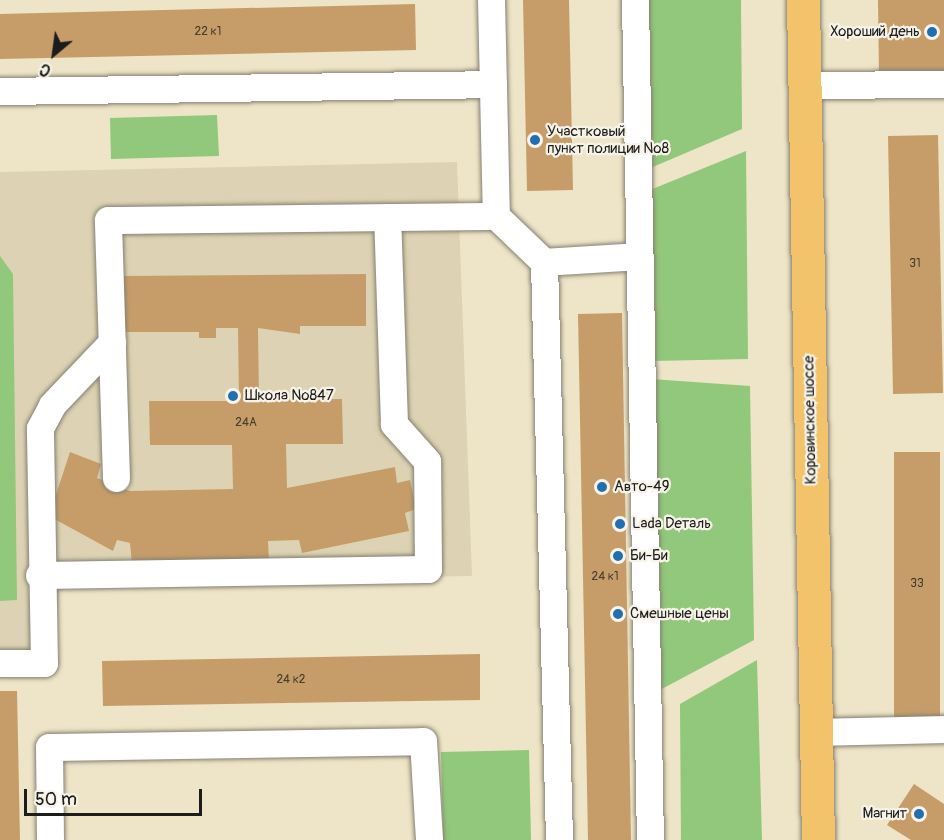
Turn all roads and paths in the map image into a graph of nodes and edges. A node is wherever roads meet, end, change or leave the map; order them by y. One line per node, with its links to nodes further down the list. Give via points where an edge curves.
1 (491, 0): 4 (lane)
2 (635, 0): 10 (lane)
3 (803, 0): 6 (main road, Коровинское шоссе)
4 (493, 84): 7 (lane); 8 (lane)
5 (944, 84): 6 (lane)
6 (804, 85): 17 (main road, Коровинское шоссе)
7 (0, 91)
8 (496, 216): 9 (lane); 11 (lane)
9 (387, 217): 12 (lane, via 108,220); 14 (lane, via 394,424 427,461 428,569)
10 (639, 256): 11 (lane); 21 (lane)
11 (544, 262): 20 (lane)
12 (112, 342): 13 (lane); 14 (lane, via 52,405 39,428)
13 (116, 478)
14 (39, 575): 15 (lane, via 44,663)
15 (0, 663)
16 (944, 729): 17 (lane)
17 (815, 732): 22 (main road, Коровинское шоссе)
18 (50, 840): 19 (lane, via 49,747 423,741)
19 (429, 840)
20 (559, 840)
21 (650, 840)
22 (818, 840)

